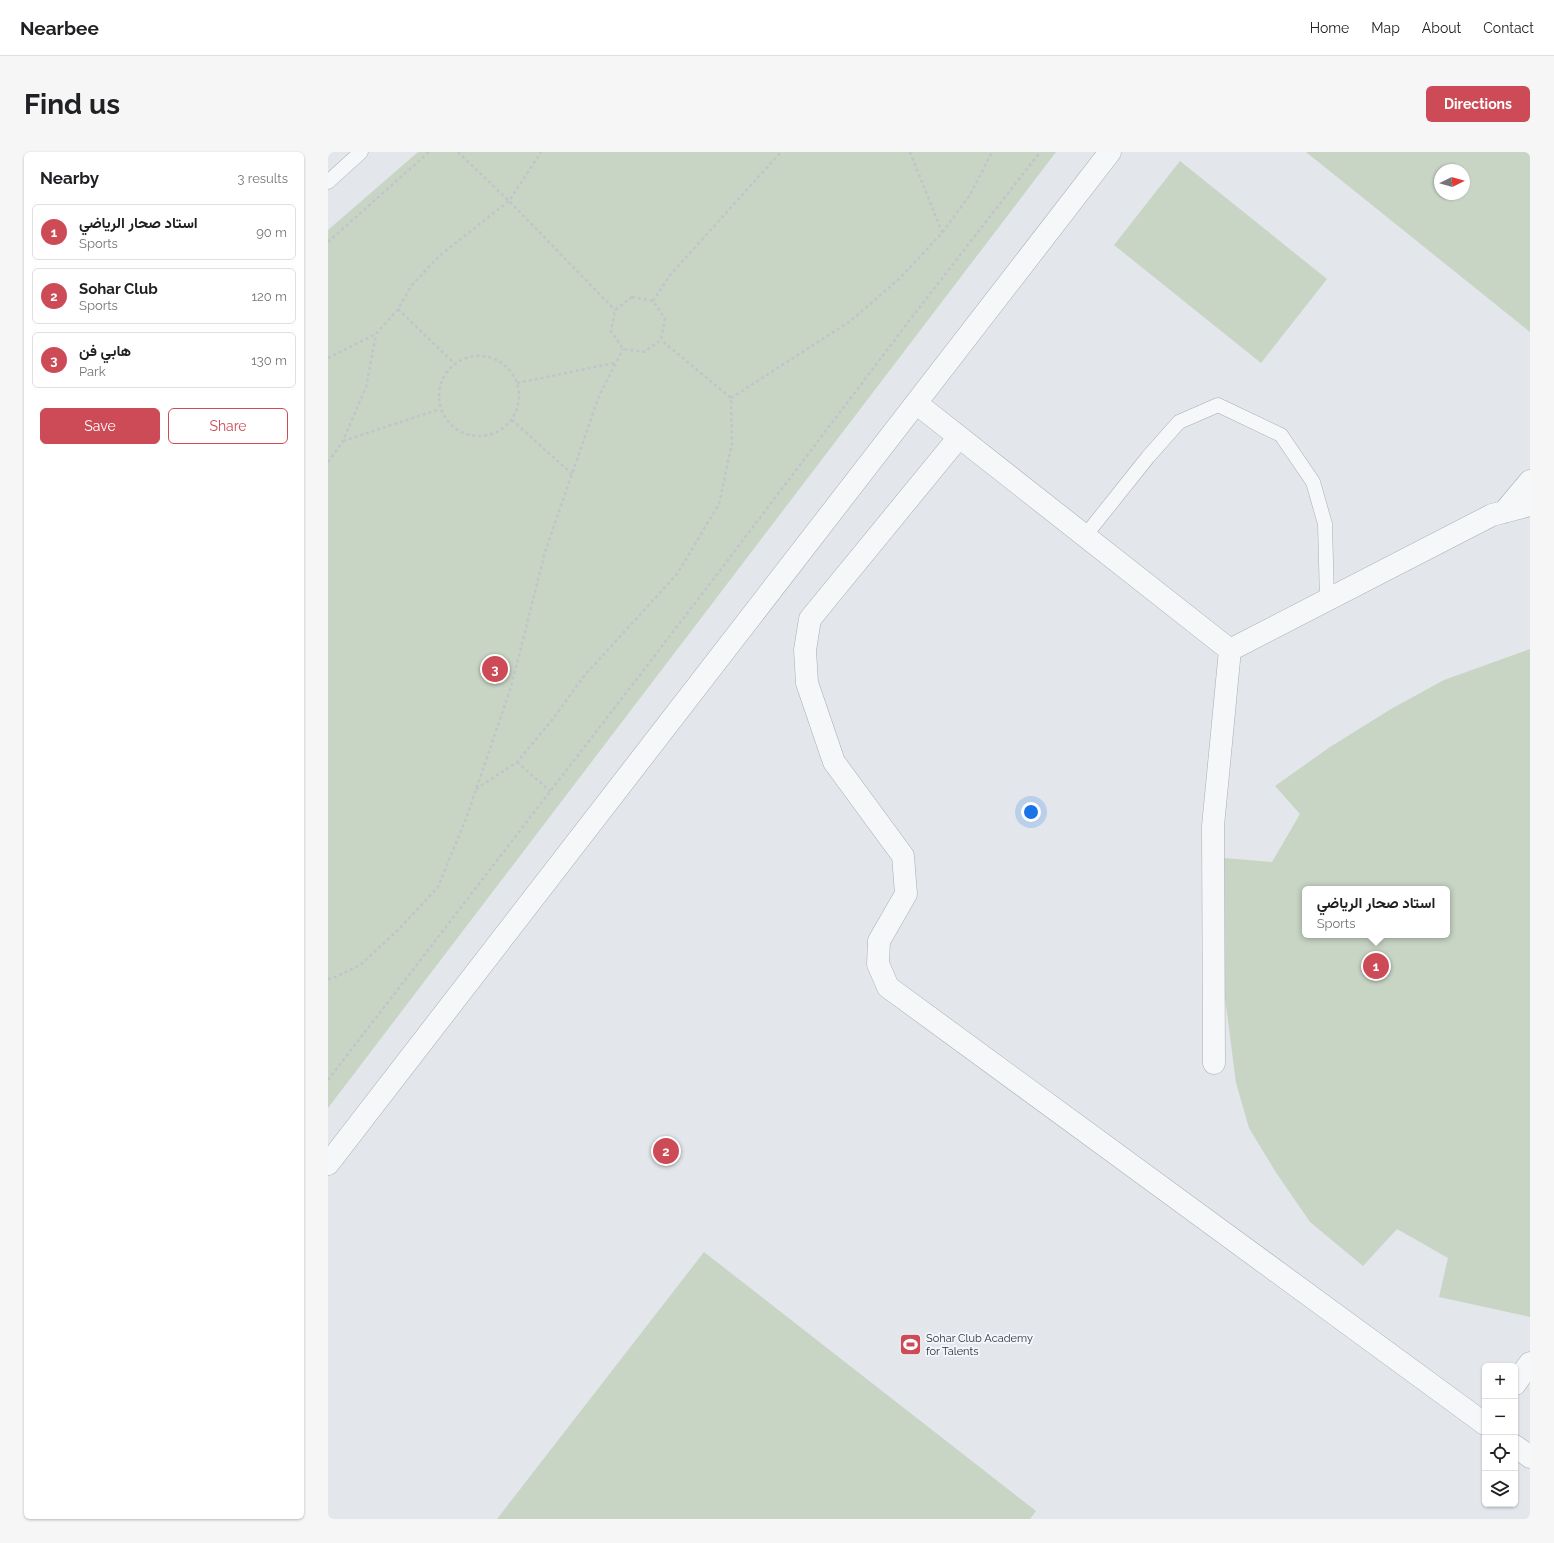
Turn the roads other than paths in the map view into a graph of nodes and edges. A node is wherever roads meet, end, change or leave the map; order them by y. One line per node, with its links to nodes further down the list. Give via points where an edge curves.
1 (361, 152): 3 (lane)
2 (1110, 152): 4 (street)
3 (328, 182)
4 (916, 403): 5 (street); 13 (street)
5 (959, 437): 9 (street); 16 (street, via 810,619 805,650 807,683 834,762 903,856 906,894 879,941 878,964 888,987)
6 (1530, 481): 8 (street)
7 (1530, 505): 8 (street)
8 (1504, 512): 10 (street, via 1492,515)
9 (1084, 536): 10 (lane, via 1148,456 1179,422 1218,405 1281,435 1313,482 1325,524); 11 (street)
10 (1327, 600): 11 (street)
11 (1230, 650): 12 (street, via 1214,826)
12 (1214, 1063)
13 (328, 1164)
14 (1530, 1362): 15 (street)
15 (1518, 1380)
16 (1482, 1422)
17 (1518, 1448): 18 (street)
18 (1530, 1457)

